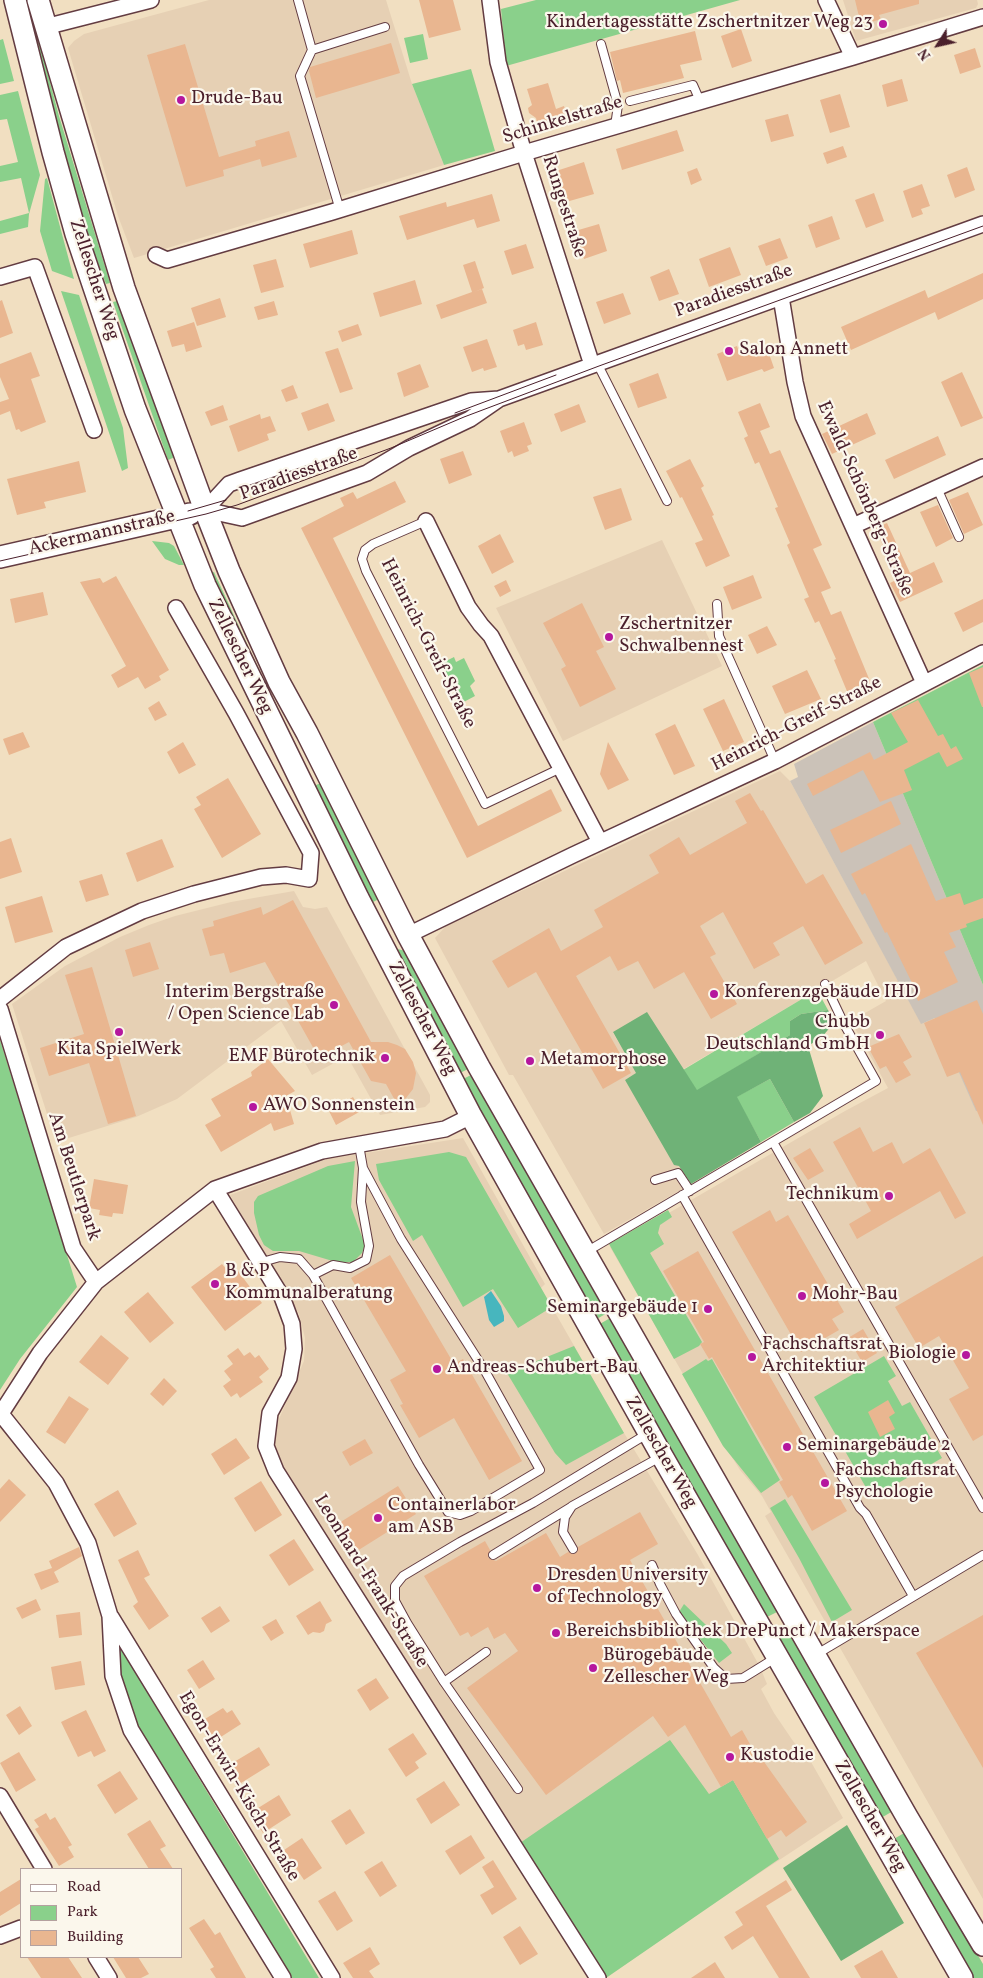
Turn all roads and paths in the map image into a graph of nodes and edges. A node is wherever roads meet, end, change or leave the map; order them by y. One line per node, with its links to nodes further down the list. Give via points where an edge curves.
1 (15, 0): 30 (main road, Zellescher Weg, via 76,234 135,409)
2 (38, 0): 9 (main road, Zellescher Weg)
3 (151, 0): 7 (street)
4 (298, 0): 12 (lane)
5 (490, 0): 17 (street, Rungestraße, via 498,62)
6 (826, 0): 13 (street)
7 (131, 2): 9 (street)
8 (983, 17): 13 (street, Schinkelstraße)
9 (45, 27): 29 (main road, Zellescher Weg, via 124,288)
10 (385, 27): 12 (lane)
11 (601, 44): 16 (lane, via 618,105)
12 (312, 50): 18 (lane, via 300,76)
13 (853, 57): 15 (street, Schinkelstraße)
14 (630, 101): 15 (lane, via 693,85)
15 (700, 101): 16 (street, Schinkelstraße)
16 (615, 126): 17 (street, Schinkelstraße)
17 (524, 153): 18 (street, Schinkelstraße); 23 (street, Rungestraße)
18 (340, 210): 20 (street, Schinkelstraße, via 167,260)
19 (983, 224): 22 (street, Paradiesstraße)
20 (156, 255)
21 (0, 276): 25 (street, via 35,267)
22 (781, 297): 23 (street, Paradiesstraße); 32 (street, Ewald-Schönberg-Straße, via 803,416)
23 (595, 364): 24 (street, Paradiesstraße); 28 (lane)
24 (499, 399): 29 (street, Paradiesstraße, via 471,401 229,484); 29 (street, Paradiesstraße, via 470,419 409,448 368,473 242,518)
25 (94, 430)
26 (983, 467): 27 (street)
27 (938, 488): 32 (street); 33 (lane)
28 (667, 502)
29 (205, 510): 30 (main road, Ackermannstraße); 42 (main road, Zellescher Weg, via 279,682)
30 (177, 517): 34 (main road, Ackermannstraße); 46 (main road, Zellescher Weg, via 197,570 277,736)
31 (426, 522): 40 (street, Heinrich-Greif-Straße, via 468,606 491,636); 40 (lane, Heinrich-Greif-Straße, via 373,544 365,550 362,560 485,804)
32 (853, 526): 38 (street, Ewald-Schönberg-Straße)
33 (959, 537)
34 (0, 557)
35 (717, 604): 39 (lane, via 719,636)
36 (176, 608): 44 (street, Zellescher Weg, via 310,853 309,879 286,874 261,877 142,910 66,947)
37 (983, 653): 38 (street, Heinrich-Greif-Straße)
38 (924, 683): 39 (street, Heinrich-Greif-Straße)
39 (776, 761): 41 (street, Heinrich-Greif-Straße)
40 (561, 768): 41 (street, Heinrich-Greif-Straße)
41 (600, 842): 42 (street, Heinrich-Greif-Straße)
42 (408, 935): 54 (main road, Zellescher Weg)
43 (826, 984): 47 (lane, via 876,1081)
44 (0, 999)
45 (0, 1009): 57 (street, Am Beutlerpark, via 73,1248)
46 (471, 1116): 48 (street, via 445,1129); 59 (main road, Zellescher Weg)
47 (773, 1142): 52 (lane); 62 (lane)
48 (359, 1145): 49 (lane); 51 (street, via 322,1150)
49 (363, 1168): 56 (lane, via 361,1202 370,1246 366,1260 350,1268 333,1265); 56 (lane, via 401,1238 485,1372 540,1470 471,1511 460,1515 448,1512)
50 (655, 1180): 52 (lane, via 678,1173)
51 (214, 1188): 55 (street, Leonhard-Frank-Straße); 57 (street)
52 (690, 1191): 53 (lane)
53 (682, 1196): 54 (lane); 67 (lane)
54 (585, 1253): 70 (main road, Zellescher Weg)
55 (264, 1265): 56 (lane, via 280,1257 299,1259); 83 (street, Leonhard-Frank-Straße, via 282,1296 292,1324 294,1349 289,1378 270,1413 266,1446 276,1471)
56 (313, 1275)
57 (96, 1282): 58 (street, via 40,1353)
58 (0, 1415): 68 (street, Egon-Erwin-Kisch-Straße, via 56,1483 88,1543)
59 (649, 1433): 60 (main road, Zellescher Weg); 72 (lane, via 403,1576 395,1586 395,1600)
60 (662, 1456): 61 (lane); 71 (main road, Zellescher Weg)
61 (572, 1506): 63 (lane, via 565,1517 563,1532); 64 (lane)
62 (983, 1508)
63 (573, 1550)
64 (493, 1555)
65 (983, 1555): 67 (lane)
66 (652, 1565): 71 (lane, via 676,1614 714,1668 726,1679 743,1678)
67 (913, 1596): 70 (lane)
68 (110, 1616): 81 (street, Egon-Erwin-Kisch-Straße, via 113,1676 131,1730); 82 (street, Egon-Erwin-Kisch-Straße)
69 (486, 1652): 72 (lane)
70 (815, 1655): 78 (main road, Zellescher Weg)
71 (777, 1658): 84 (main road, Zellescher Weg)
72 (444, 1682): 73 (lane)
73 (518, 1789)
74 (0, 1796): 75 (street)
75 (43, 1868)
76 (20, 1928): 77 (street)
77 (0, 1936)
78 (983, 1945)
79 (97, 1958): 80 (street)
80 (109, 1978)
81 (283, 1978)
82 (332, 1978)
83 (598, 1978)
84 (962, 1978)

